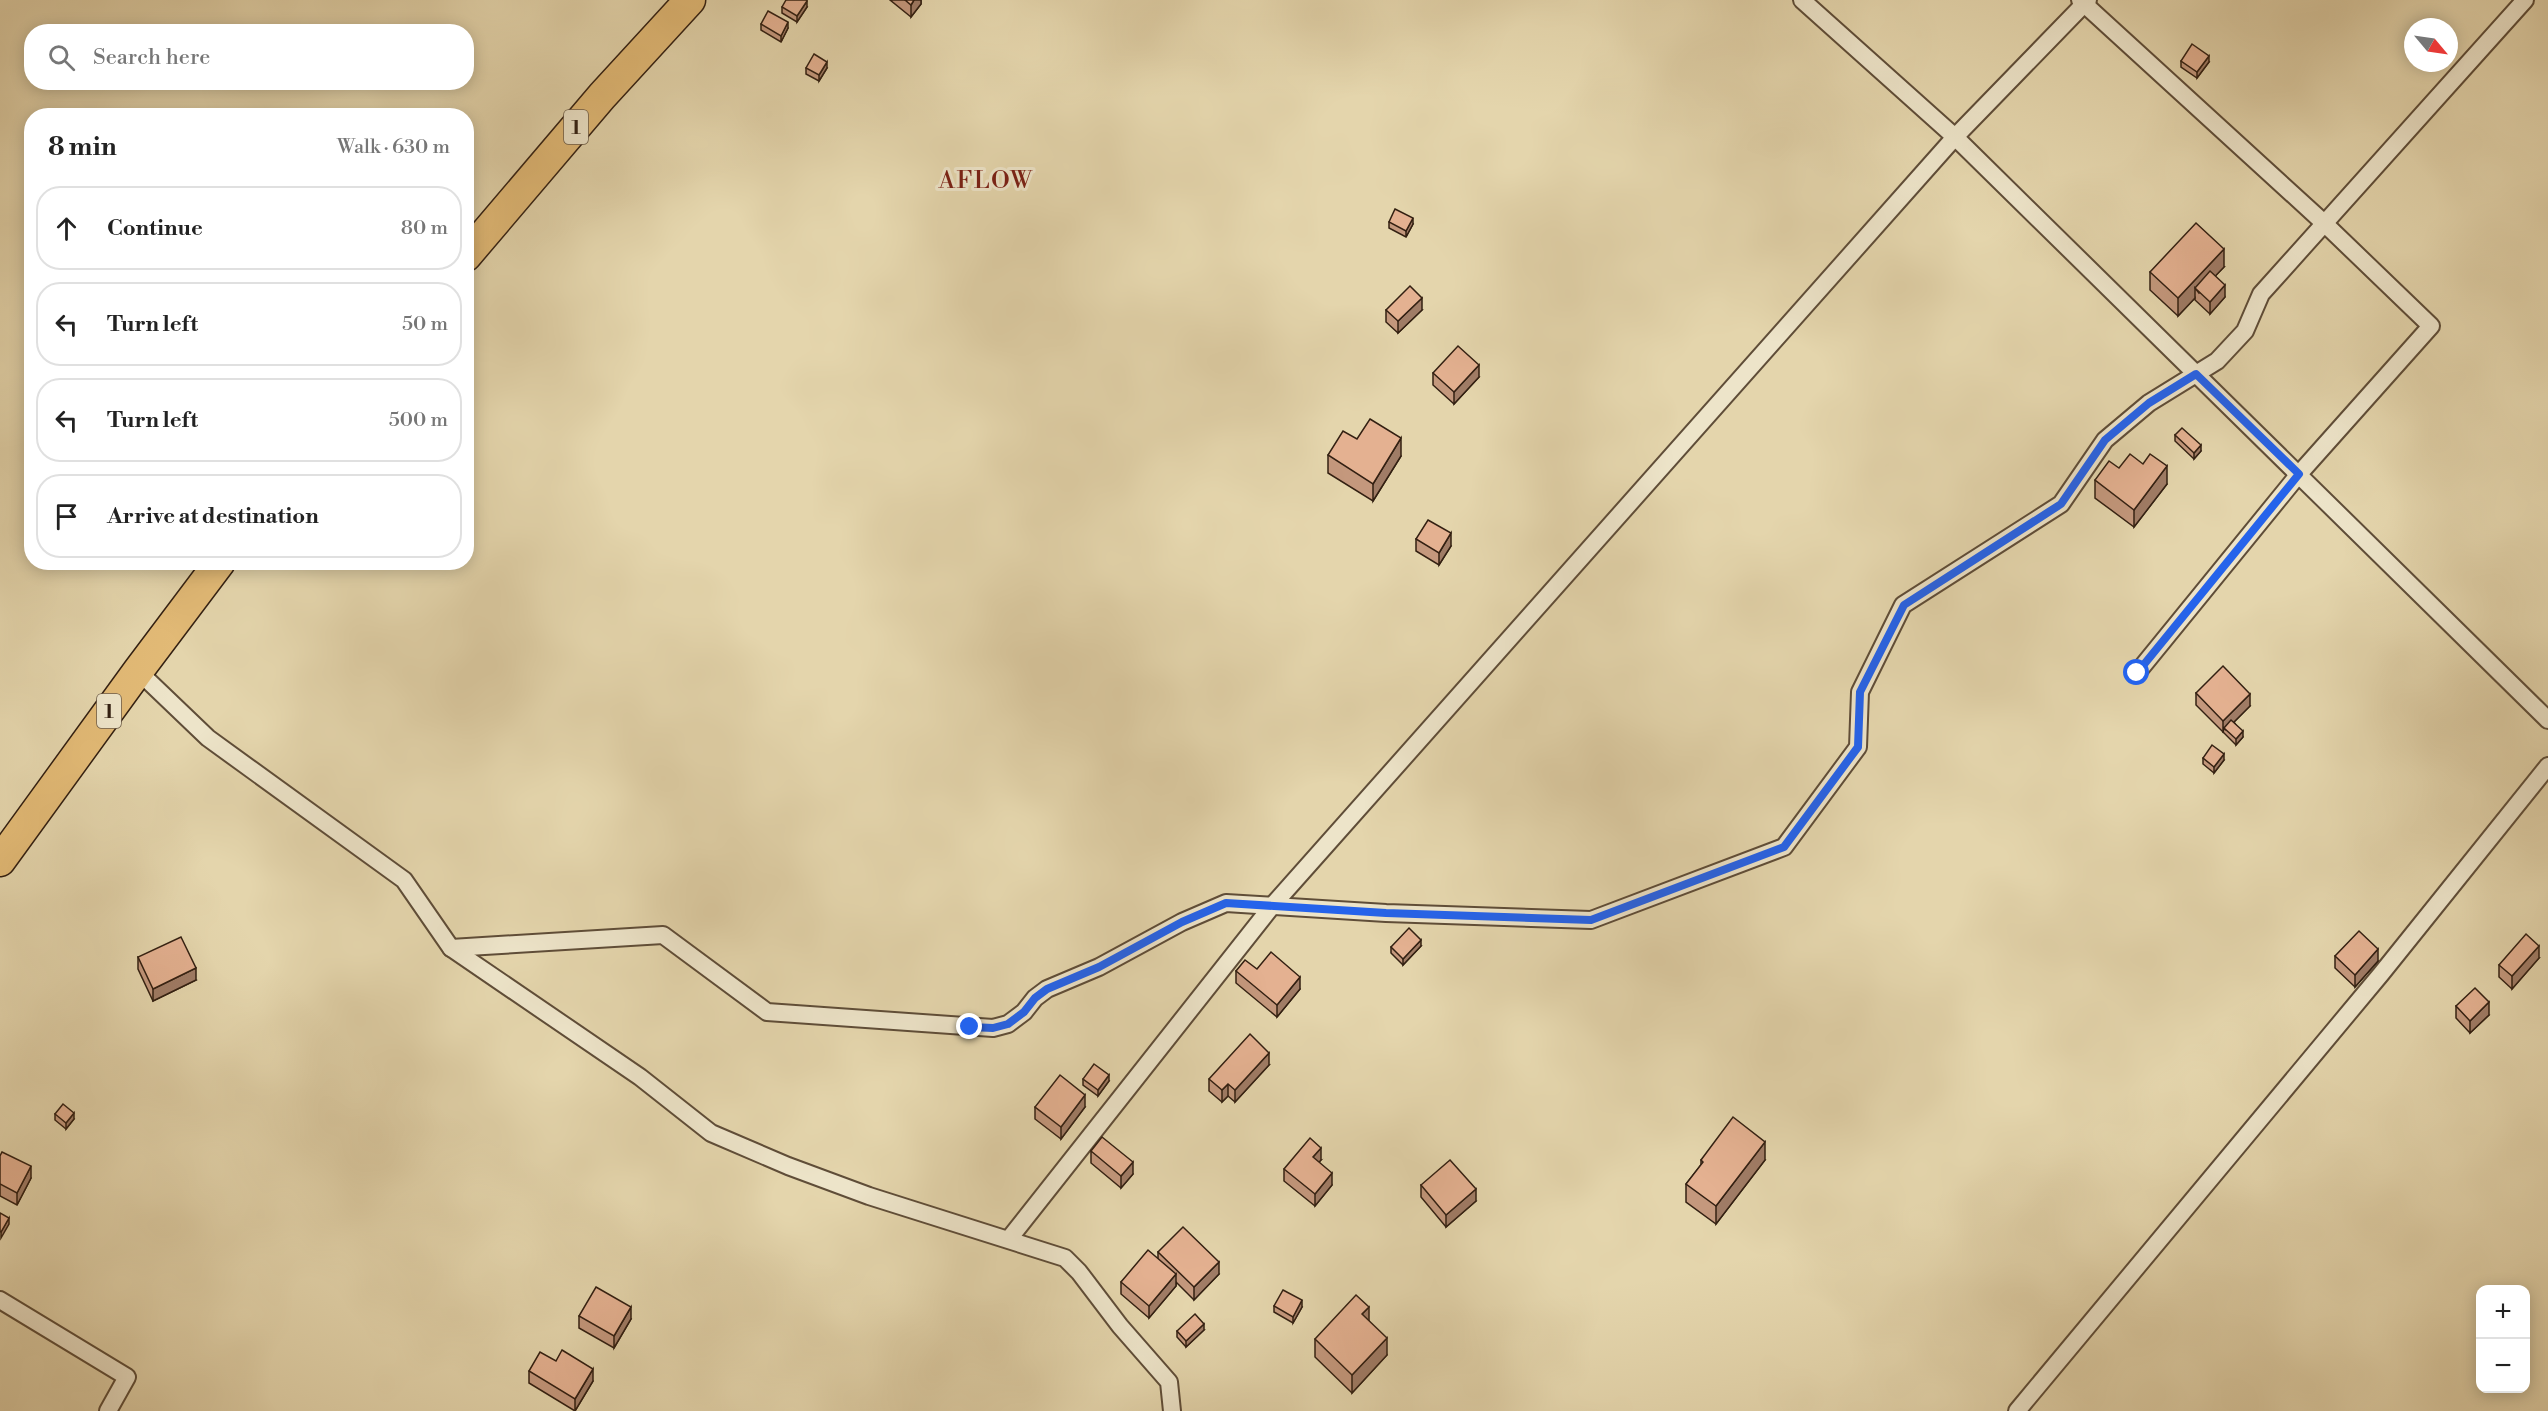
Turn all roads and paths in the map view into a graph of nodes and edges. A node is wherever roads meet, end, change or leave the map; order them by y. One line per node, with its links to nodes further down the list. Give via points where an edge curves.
1 (690, 0): 7 (highway, 1)
2 (1802, 0): 5 (street)
3 (2525, 0): 6 (street)
4 (2084, 1): 5 (street); 6 (street)
5 (1955, 137): 8 (street); 16 (street)
6 (2324, 224): 8 (street, via 2262,294 2245,331 2217,361); 9 (street, via 2431,326)
7 (474, 247)
8 (2196, 374): 9 (street); 16 (street, via 2149,403 2105,440 2061,504 1904,605 1860,692 1858,747 1784,847 1591,920)
9 (2299, 474): 12 (street); 13 (street)
10 (214, 570): 11 (highway, 1)
11 (138, 671): 15 (highway, 1); 17 (street, via 208,738 404,880)
12 (2137, 673)
13 (2548, 720)
14 (2548, 766): 22 (street)
15 (0, 861)
16 (1272, 906): 17 (street, via 1226,903 1182,922 1099,967 1047,989 1008,1024 993,1028 767,1012 663,935); 18 (street)
17 (451, 948): 18 (street, via 640,1077 711,1133 859,1192)
18 (1009, 1239): 21 (street, via 1065,1257 1169,1382)
19 (0, 1300): 20 (street, via 127,1377)
20 (108, 1411)
21 (1172, 1411)
22 (2017, 1411)

